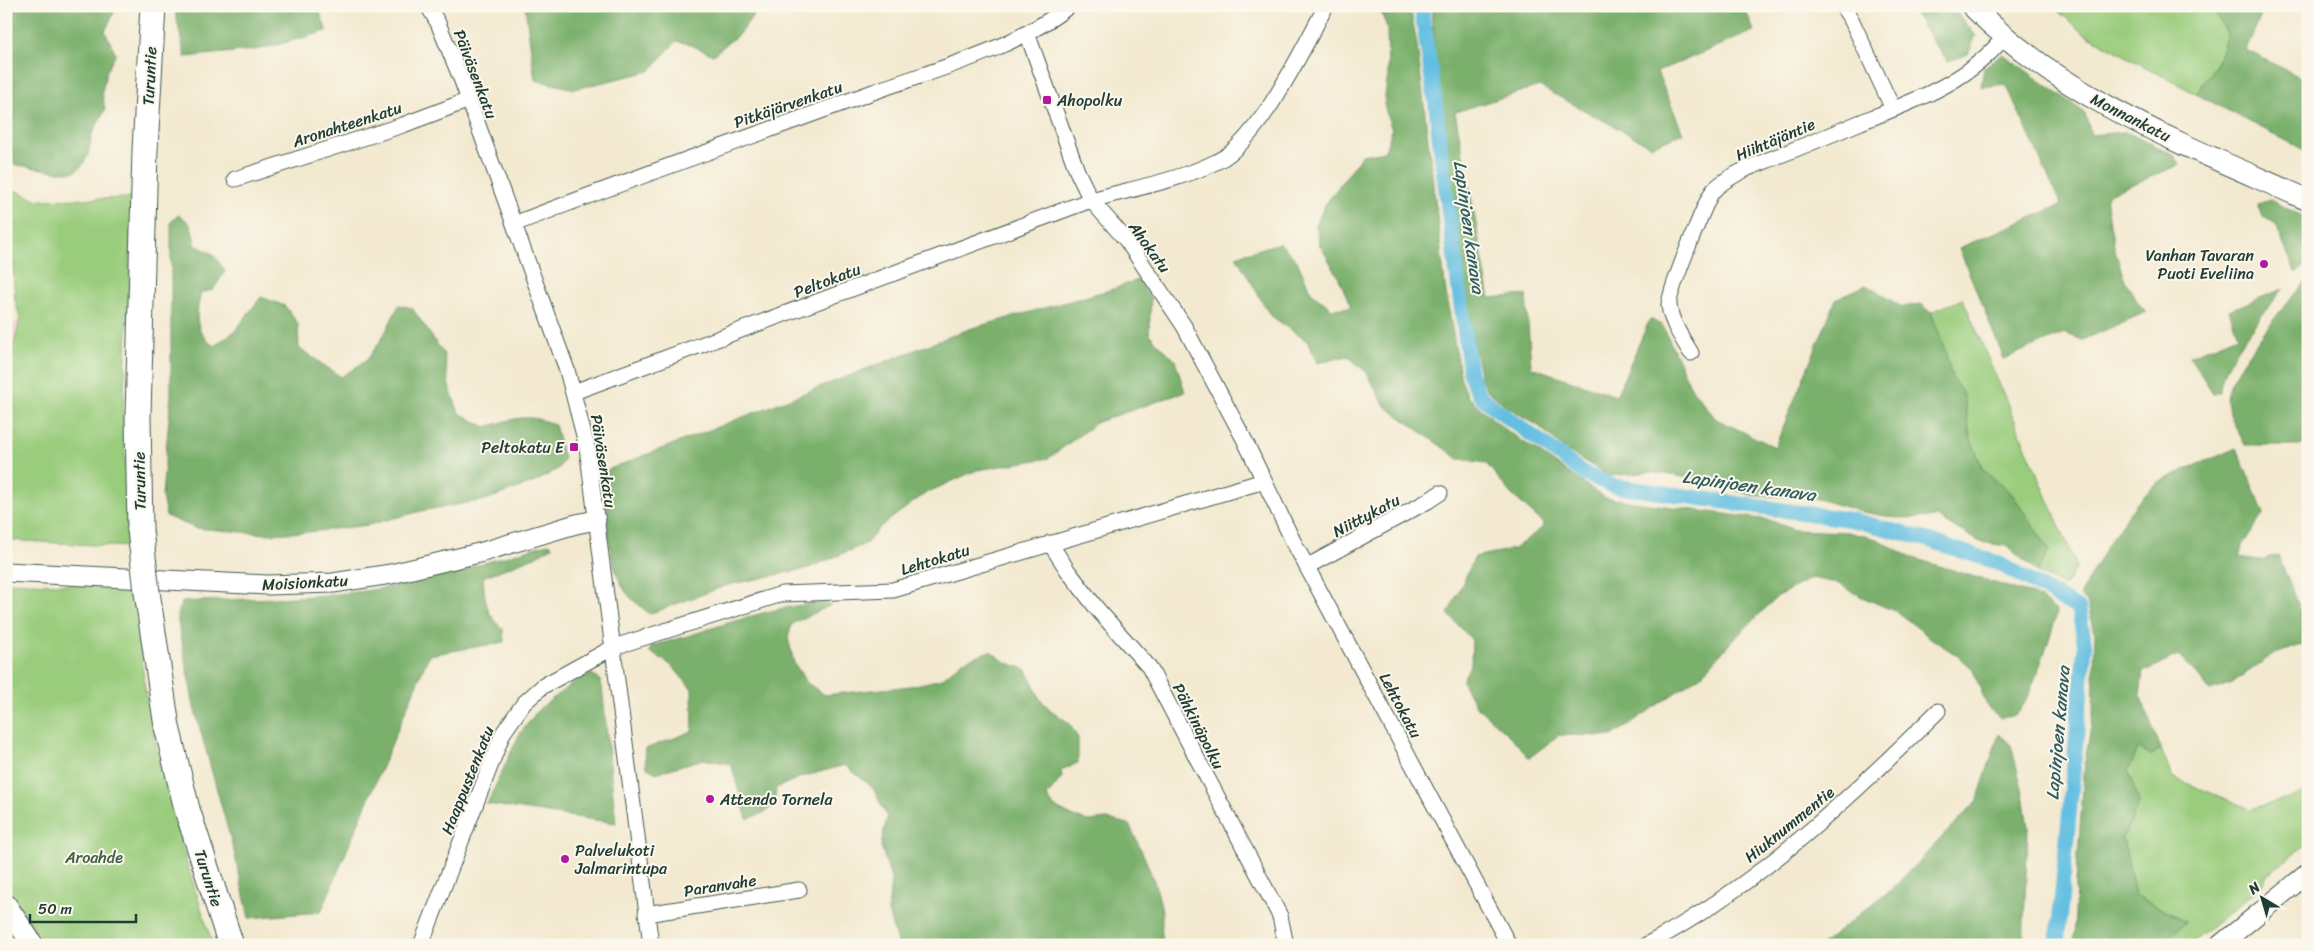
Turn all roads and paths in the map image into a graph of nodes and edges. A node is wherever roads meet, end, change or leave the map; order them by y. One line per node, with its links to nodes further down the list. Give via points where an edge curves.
1 (153, 6): 30 (highway, Turuntie, bridge, via 138,417 140,530 167,727 187,809)
2 (428, 6): 9 (street, Päiväsenkatu)
3 (1070, 6): 7 (street, Pitkäjärvenkatu)
4 (1326, 6): 12 (street, via 1269,105 1236,148 1220,160 1185,175)
5 (1842, 6): 10 (street)
6 (1972, 6): 8 (main road, Monnankatu)
7 (1027, 33): 12 (street, Ahokatu, via 1077,171); 14 (street, Pitkäjärvenkatu, via 965,59)
8 (2004, 37): 10 (street, Hiihtäjäntie, via 1953,81); 13 (main road, Monnankatu, via 2038,64 2093,99)
9 (469, 100): 11 (street, Aronahteenkatu, via 403,125); 14 (street, Päiväsenkatu)
10 (1892, 110): 15 (street, Hiihtäjäntie, via 1748,168 1728,178 1712,192 1669,302 1672,319)
11 (235, 179)
12 (1091, 200): 16 (street, Peltokatu); 17 (street, Ahokatu, via 1127,241 1184,326)
13 (2308, 200)
14 (514, 224): 16 (street, Päiväsenkatu)
15 (1691, 353)
16 (574, 392): 19 (street, Päiväsenkatu, via 587,447)
17 (1262, 478): 20 (street, Lehtokatu); 21 (street, Lehtokatu)
18 (1440, 493): 21 (street, Niittykatu)
19 (596, 520): 22 (street, Moisionkatu, via 479,553 391,574 333,583 268,585); 23 (street, Päiväsenkatu)
20 (1050, 543): 23 (street, Lehtokatu, via 893,590 782,594); 33 (street, Pähkinäpolku, via 1098,610 1148,667 1280,916)
21 (1308, 566): 34 (street, Lehtokatu)
22 (6, 572)
23 (614, 647): 28 (street, Päiväsenkatu); 31 (street, Haappustenkatu, via 543,686 513,716 495,751)
24 (1938, 711): 35 (street, Hiuknummentie, via 1850,798 1788,850 1703,911)
25 (2308, 874): 36 (street)
26 (799, 890): 28 (street, Paranvahe)
27 (6, 905): 29 (main road)
28 (646, 914): 32 (street, Päiväsenkatu)
29 (34, 945)
30 (231, 945)
31 (421, 945)
32 (651, 945)
33 (1286, 945)
34 (1509, 945)
35 (1646, 945)
36 (2220, 945)

